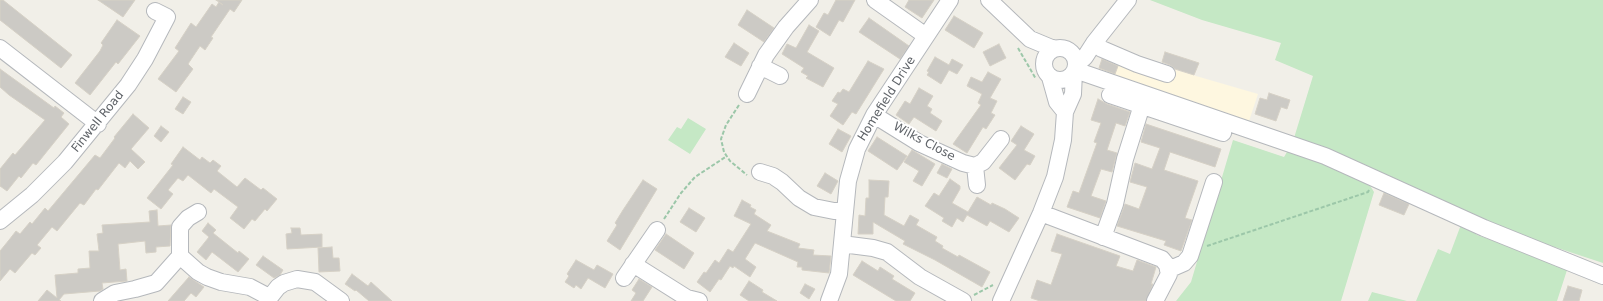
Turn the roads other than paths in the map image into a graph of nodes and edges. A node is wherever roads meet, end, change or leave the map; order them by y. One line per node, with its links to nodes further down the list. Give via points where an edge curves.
1 (810, 0): 12 (street, via 782,33)
2 (875, 0): 7 (street)
3 (950, 0): 7 (street, Homefield Drive)
4 (989, 0): 8 (street)
5 (1128, 0): 9 (street)
6 (156, 11): 22 (street, Finwell Road, via 167,17 157,38 128,85)
7 (926, 36): 21 (street, Homefield Drive)
8 (1023, 42): 11 (street); 15 (street)
9 (1094, 43): 11 (street); 13 (street); 14 (street, via 1130,61)
10 (0, 48): 22 (street)
11 (1060, 49): 13 (street, via 1074,55); 15 (street, via 1046,56)
12 (760, 66): 16 (street); 17 (street)
13 (1075, 69): 15 (street, via 1063,80); 20 (street, via 1073,94); 39 (street, via 1325,156 1484,228)
14 (1167, 74)
15 (1044, 75): 20 (street, via 1057,102)
16 (780, 76)
17 (747, 94)
18 (1110, 95): 19 (street)
19 (1142, 105): 23 (street); 34 (street)
20 (1065, 112): 31 (street, via 1058,166)
21 (874, 115): 25 (street, Wilks Close, via 919,143); 29 (street, Homefield Drive, via 861,138 854,158)
22 (98, 124): 32 (street, Finwell Road, via 49,179)
23 (1223, 133)
24 (1001, 139): 25 (street, via 984,162)
25 (975, 166): 28 (street)
26 (760, 172): 29 (street, via 773,176 814,207 834,211)
27 (1214, 182): 38 (street, via 1192,251 1185,262)
28 (977, 185)
29 (845, 210): 35 (street, Homefield Drive)
30 (198, 212): 36 (street, via 180,227)
31 (1041, 213): 34 (street); 48 (street)
32 (2, 215)
33 (657, 230): 37 (street)
34 (1103, 237): 38 (street, via 1160,258)
35 (842, 244): 42 (street, via 887,252 920,277); 47 (street, Homefield Drive, via 839,274)
36 (180, 256): 41 (street, via 156,283); 43 (street, via 207,277 250,287)
37 (633, 264): 40 (street); 46 (street, via 687,298)
38 (1168, 270): 49 (street, via 1169,275)
39 (1603, 276)
40 (624, 278)
41 (136, 295): 44 (street, via 115,293)
42 (968, 298)
43 (268, 299): 45 (street, via 284,283 302,280 321,285)
44 (102, 301)
45 (341, 301)
46 (699, 301)
47 (829, 301)
48 (1001, 301)
49 (1155, 301)

